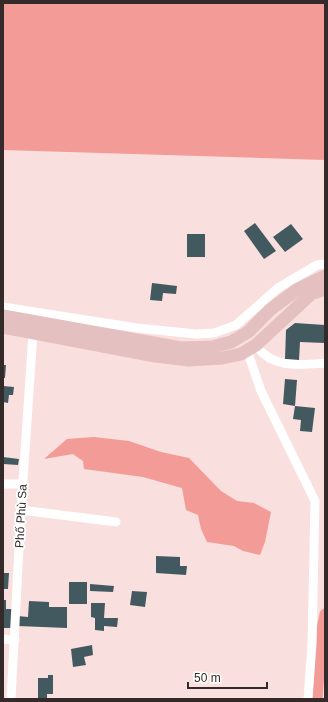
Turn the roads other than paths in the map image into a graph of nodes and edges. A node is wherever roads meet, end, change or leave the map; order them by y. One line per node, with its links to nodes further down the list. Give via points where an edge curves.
1 (325, 264): 4 (street, via 317,265 278,288 236,325 214,333 196,334 138,328)
2 (325, 276): 5 (main road, via 298,289 271,309 248,332 231,342 212,347 181,348)
3 (325, 290): 8 (main road, via 311,294)
4 (3, 307)
5 (3, 316)
6 (3, 327): 7 (main road)
7 (33, 333): 8 (main road, via 189,360 222,358 241,354); 11 (street, Phố Phù Sa)
8 (251, 347): 9 (street, via 276,362 292,365); 17 (street, via 261,391 315,501 312,644)
9 (325, 363)
10 (3, 484): 11 (street)
11 (23, 484): 12 (street, Phố Phù Sa)
12 (21, 510): 13 (street); 15 (street, Phố Phù Sa)
13 (116, 522)
14 (3, 639): 15 (street)
15 (15, 640): 16 (street, Phố Phù Sa)
16 (11, 699)
17 (308, 699)

